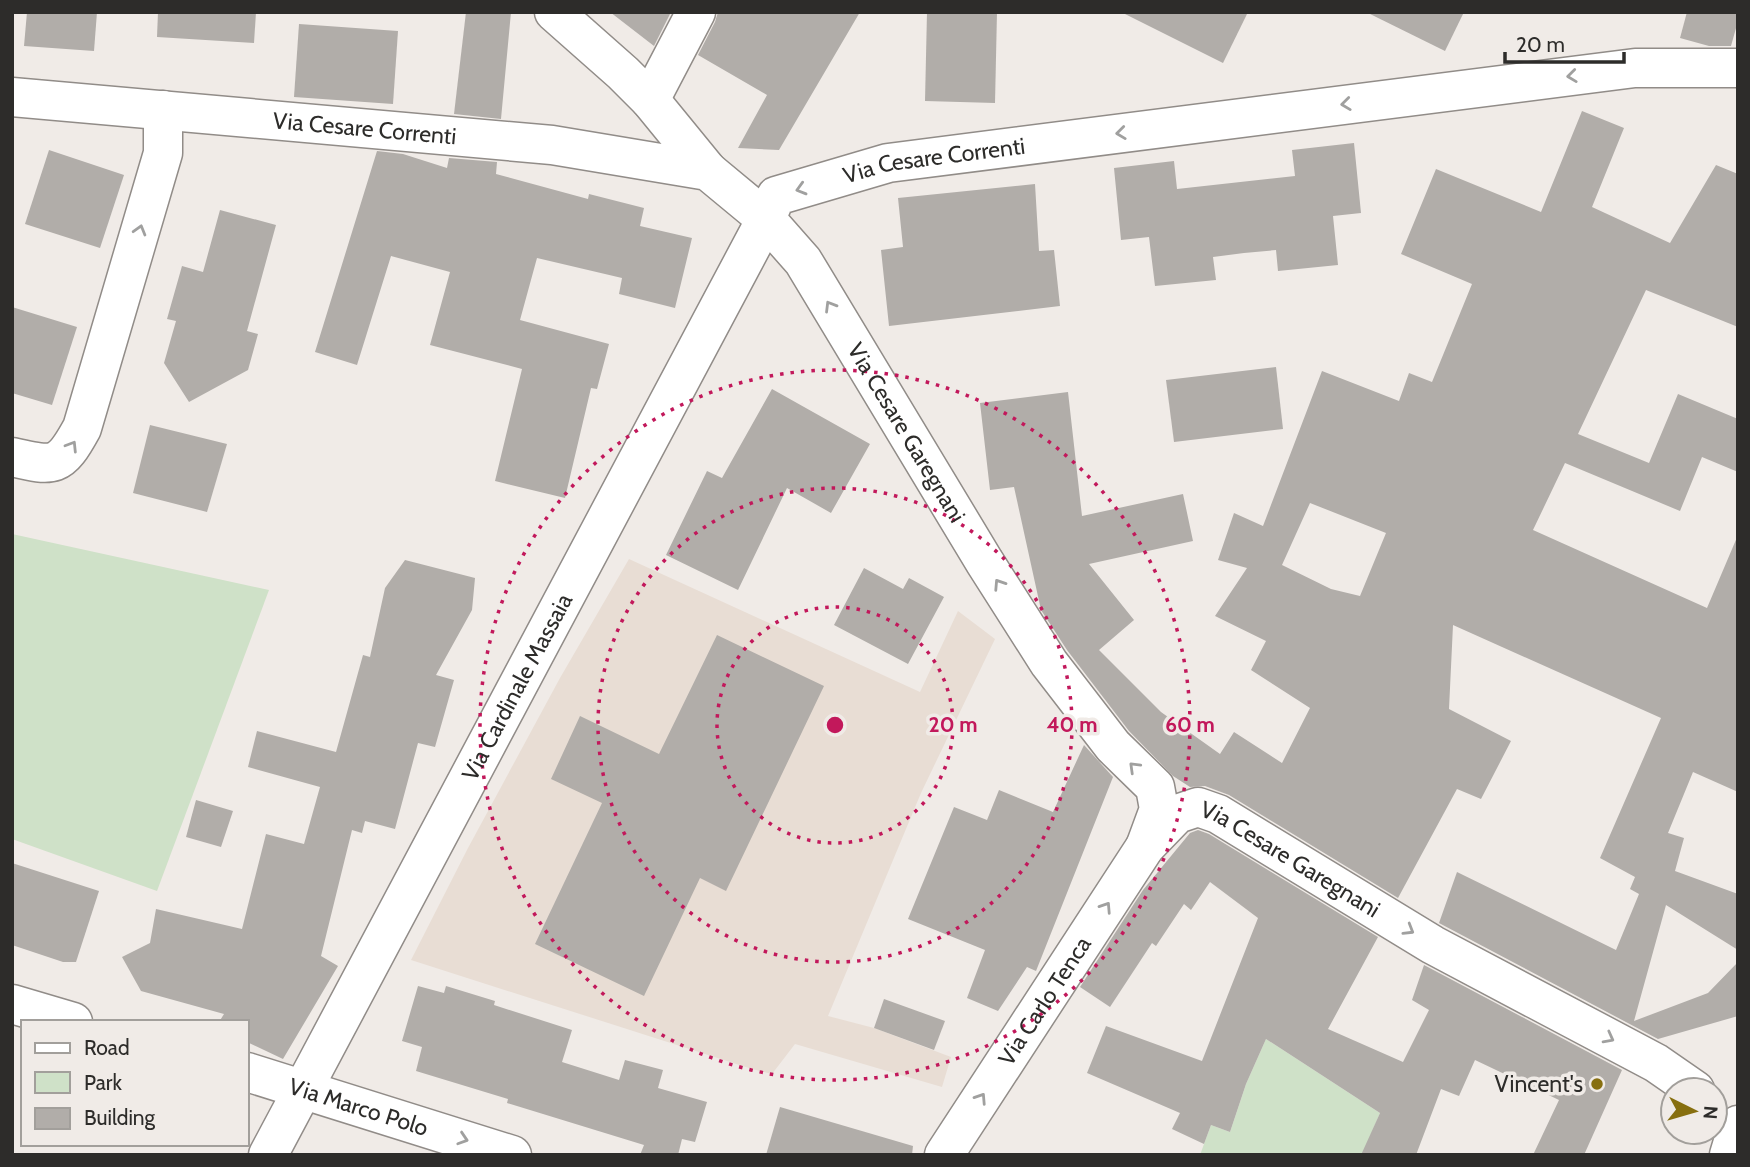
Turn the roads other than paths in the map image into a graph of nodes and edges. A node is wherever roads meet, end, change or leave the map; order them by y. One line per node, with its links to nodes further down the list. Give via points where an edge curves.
1 (554, 12): 5 (street)
2 (696, 12): 5 (street)
3 (1738, 68): 8 (street, Via Cesare Correnti, one-way to 8, via 1635,68 888,163 776,196)
4 (12, 97): 6 (street, Via Cesare Correnti)
5 (650, 100): 7 (street)
6 (163, 110): 7 (street, Via Cesare Correnti, via 552,145); 9 (street, one-way to 6, via 47,465 68,455 82,428 163,153)
7 (708, 171): 8 (street)
8 (766, 219): 10 (street, Via Cesare Garegnani, one-way to 8, via 1159,809 1155,787 1113,746 1049,663 803,261); 15 (street, Via Cardinale Massaia)
9 (12, 457)
10 (1145, 847): 14 (street, Via Cesare Garegnani, one-way to 14, via 1177,814 1198,807 1218,814 1433,945); 19 (street, Via Carlo Tenca, one-way to 10)
11 (12, 1004): 12 (street)
12 (66, 1020)
13 (248, 1072): 15 (street, Via Marco Polo)
14 (1675, 1076)
15 (304, 1088): 17 (street, Via Cardinale Massaia); 18 (street, Via Marco Polo, one-way to 18)
16 (1738, 1125): 20 (street)
17 (268, 1155)
18 (512, 1155)
19 (944, 1155)
20 (1729, 1155)

